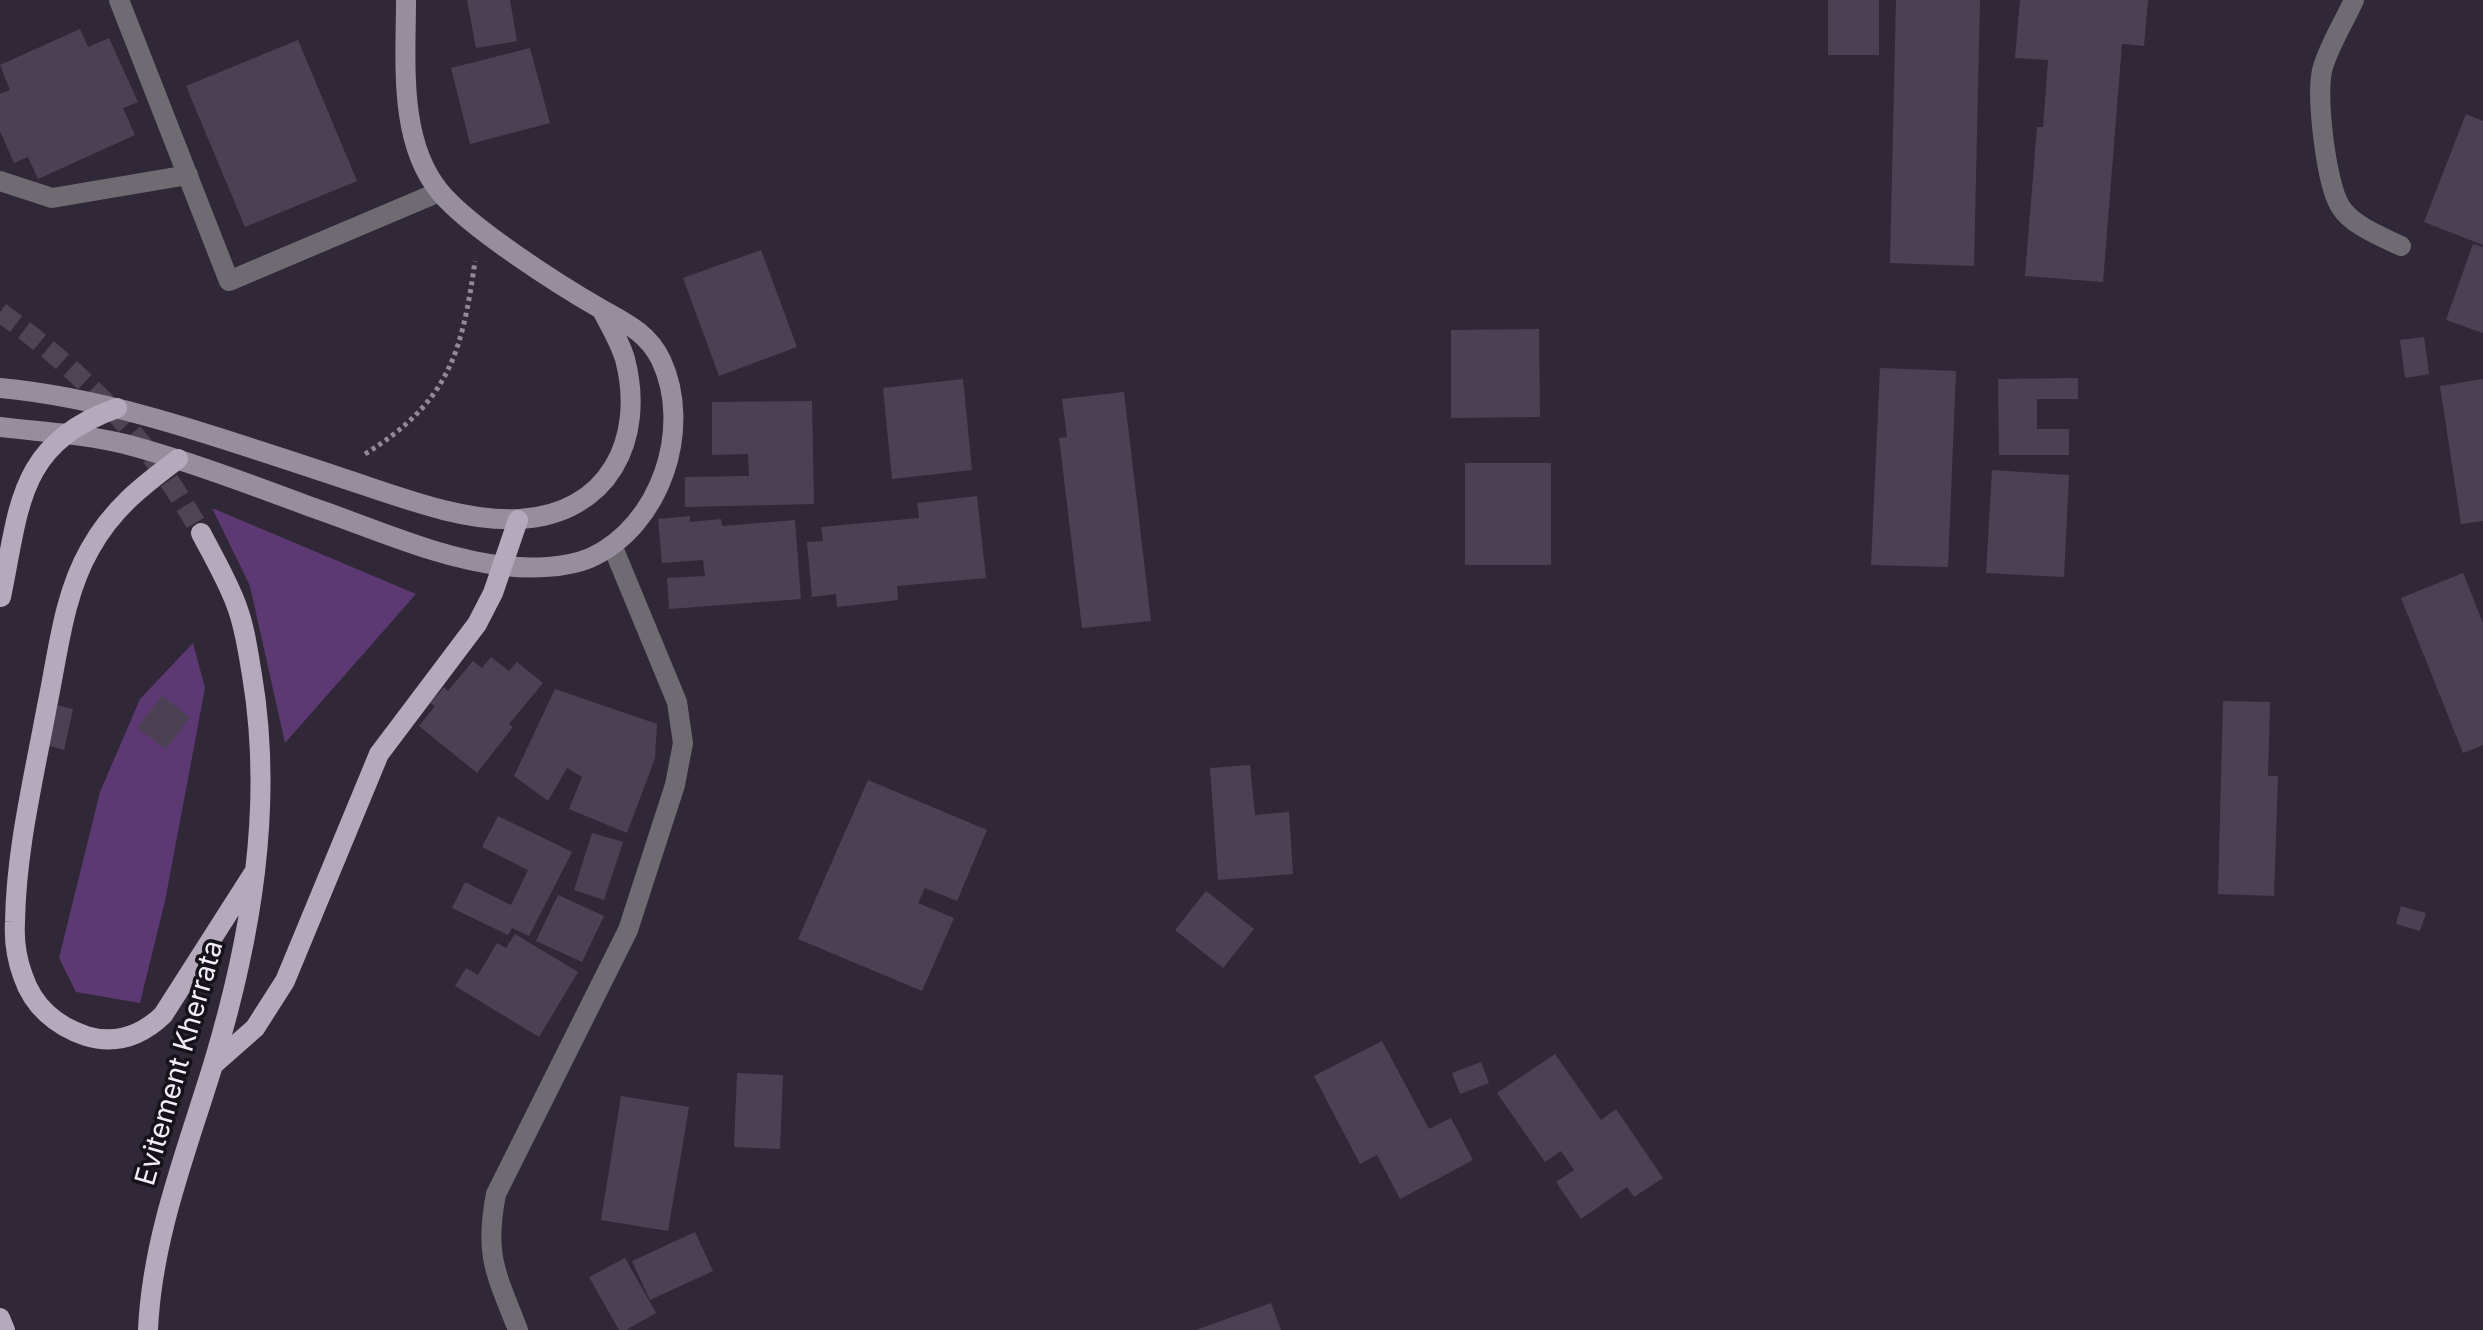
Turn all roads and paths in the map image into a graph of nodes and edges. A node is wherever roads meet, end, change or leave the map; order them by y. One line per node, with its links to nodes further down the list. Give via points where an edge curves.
1 (119, 0): 4 (street)
2 (406, 0): 6 (main road, via 406,89 415,143)
3 (2354, 0): 8 (street, via 2322,69 2321,124 2329,169 2340,207)
4 (188, 175): 5 (street, via 52,198); 6 (street, via 229,281)
5 (0, 181)
6 (439, 192): 7 (main road)
7 (480, 228): 9 (main road); 15 (path, via 467,318 456,359 436,393 384,442)
8 (2401, 246)
9 (602, 310): 16 (main road, via 624,357 631,391 618,465 577,504); 18 (main road, via 639,330 651,344 675,399 674,436 663,474 640,521)
10 (0, 388): 11 (main road)
11 (117, 408): 13 (main road); 15 (main road)
12 (0, 427): 13 (main road)
13 (63, 434): 14 (main road); 21 (main road, via 33,468 22,496)
14 (178, 459): 19 (main road, via 439,550); 23 (main road, via 122,501 88,552 71,595 17,885 14,925 28,991 50,1017 82,1034 117,1040 150,1027 163,1015)
15 (331, 474): 16 (main road, via 426,505)
16 (518, 520): 19 (main road)
17 (201, 533): 23 (main road, Evitement Kherrata, via 237,605 257,702 262,782)
18 (612, 545): 19 (main road, via 587,559 554,566); 28 (street, via 677,702 683,743 654,859 628,930 496,1194 489,1232 492,1260)
19 (503, 566): 24 (main road, via 477,624 379,754 272,1006)
20 (0, 585): 21 (main road)
21 (0, 597): 22 (main road)
22 (0, 603)
23 (255, 871): 24 (main road, Evitement Kherrata, via 237,983)
24 (213, 1065): 27 (main road, Evitement Kherrata, via 158,1243)
25 (0, 1318): 26 (main road)
26 (5, 1330)
27 (148, 1330)
28 (518, 1330)

